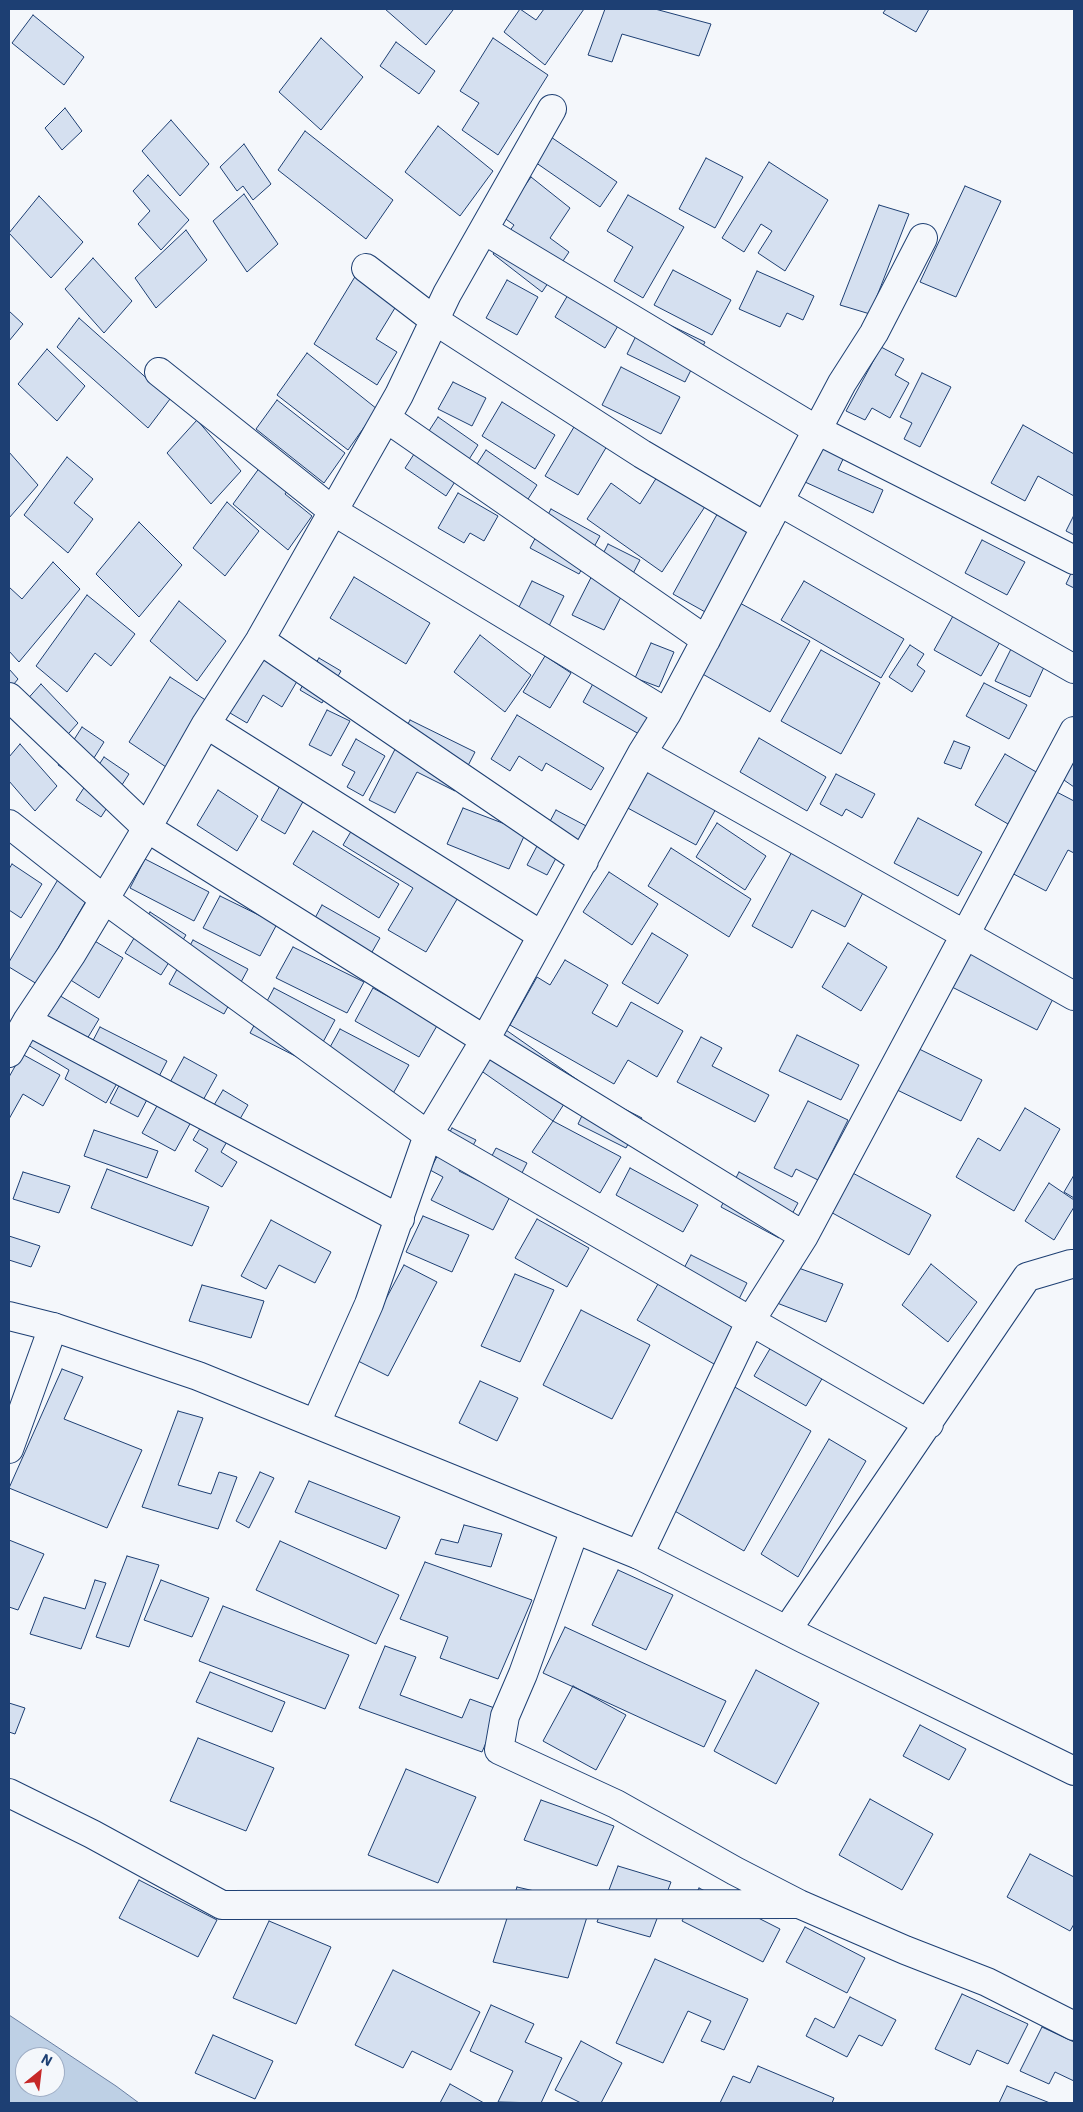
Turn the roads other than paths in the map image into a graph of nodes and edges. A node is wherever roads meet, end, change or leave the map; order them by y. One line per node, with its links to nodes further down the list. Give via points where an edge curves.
1 (552, 108): 2 (street)
2 (484, 230): 5 (street); 8 (street)
3 (924, 238): 8 (street, via 874,334)
4 (366, 268): 5 (street)
5 (434, 320): 7 (street); 11 (street, via 642,454)
6 (159, 372): 10 (street)
7 (386, 418): 10 (street); 14 (street)
8 (817, 430): 9 (street); 12 (street)
9 (780, 502): 11 (street); 15 (street)
10 (334, 511): 13 (street); 17 (street)
11 (766, 527): 14 (street)
12 (1074, 560)
13 (260, 640): 18 (street); 23 (street)
14 (706, 640): 17 (street)
15 (1074, 669)
16 (9, 697): 22 (street)
17 (667, 713): 20 (street)
18 (206, 724): 22 (street); 26 (street)
19 (1074, 731): 25 (street)
20 (642, 753): 23 (street); 25 (street)
21 (9, 824): 24 (street)
22 (147, 828): 24 (street); 29 (street)
23 (584, 861): 26 (street)
24 (104, 899): 28 (street); 31 (street)
25 (965, 934): 27 (street); 33 (street)
26 (541, 935): 29 (street)
27 (1074, 996)
28 (27, 1021): 30 (street); 32 (street)
29 (485, 1040): 31 (street); 33 (street)
30 (9, 1052)
31 (428, 1135): 32 (street); 36 (street)
32 (400, 1219): 38 (street, via 370,1304)
33 (804, 1236): 36 (street)
34 (1074, 1264): 39 (street, via 1027,1277)
35 (9, 1316): 37 (street)
36 (751, 1320): 39 (street); 42 (street)
37 (53, 1326): 38 (street, via 198,1376); 40 (street)
38 (316, 1423): 41 (street)
39 (929, 1424): 43 (street)
40 (9, 1449)
41 (575, 1528): 42 (street); 46 (street, via 506,1716 499,1750 616,1804)
42 (639, 1554): 43 (street)
43 (787, 1630): 44 (street)
44 (1074, 1771)
45 (9, 1793): 46 (street, via 222,1905)
46 (799, 1904): 47 (street, via 987,1982)
47 (1074, 2026)

